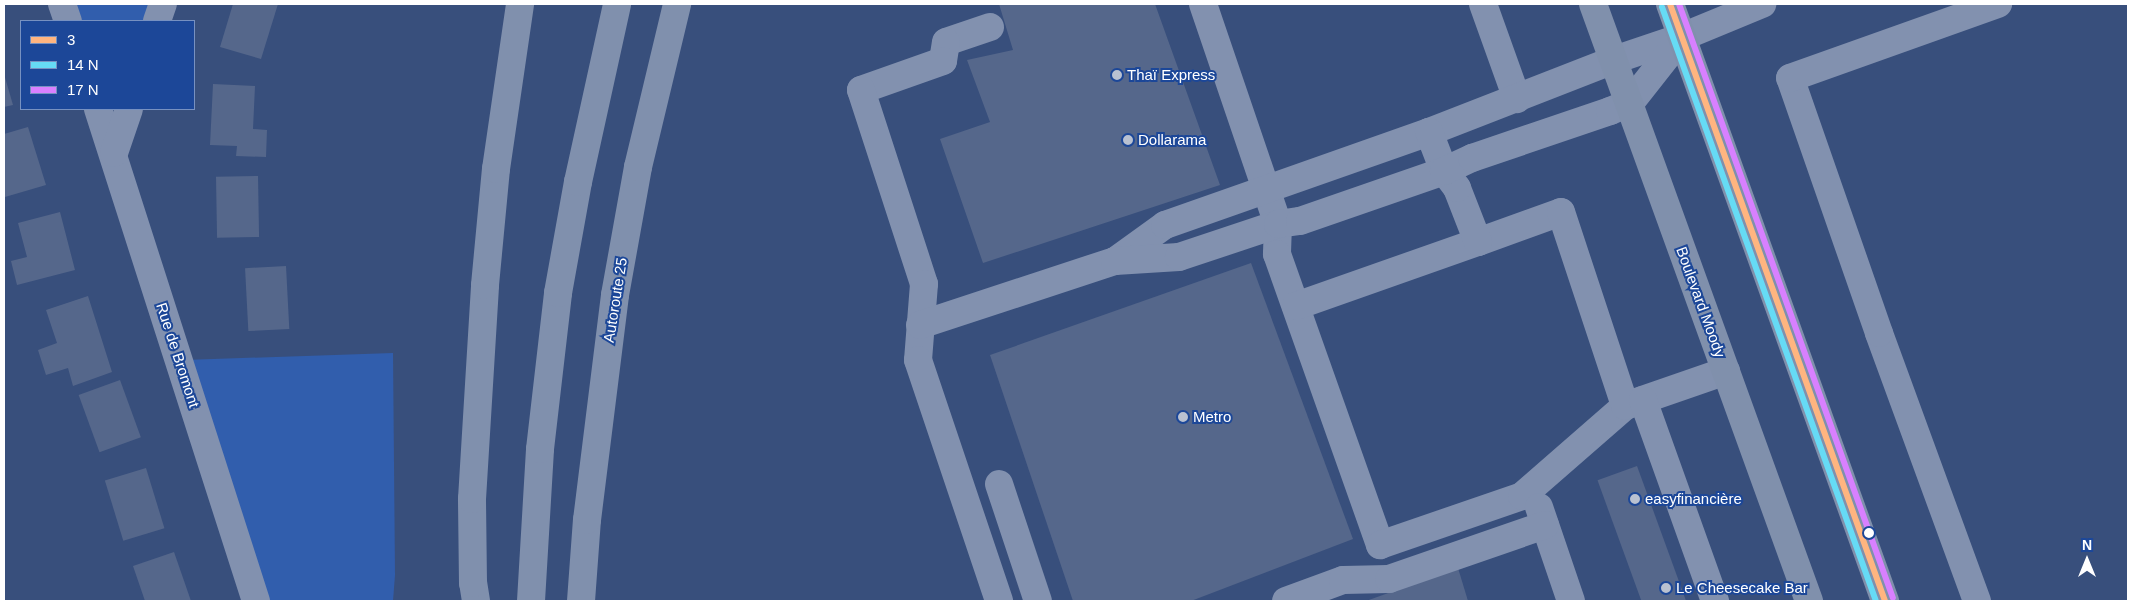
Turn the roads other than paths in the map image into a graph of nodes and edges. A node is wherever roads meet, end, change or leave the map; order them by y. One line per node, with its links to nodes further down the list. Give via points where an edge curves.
1 (62, 4): 12 (street)
2 (163, 4): 13 (street)
3 (520, 4): 38 (highway, via 496,169 485,285 472,499)
4 (617, 4): 39 (highway, via 578,182 558,293 540,449)
5 (677, 4): 40 (highway, Autoroute 25, via 638,167 615,295 588,512)
6 (1203, 4): 24 (street)
7 (1484, 4): 17 (street)
8 (1594, 4): 16 (main road, Boulevard Moody)
9 (1670, 4): 15 (main road)
10 (1762, 4): 15 (street)
11 (1998, 4): 48 (street, via 1790,78)
12 (68, 20)
13 (157, 20)
14 (990, 27): 29 (street, via 946,42 943,61 862,90 924,284)
15 (1682, 37): 16 (street); 18 (street); 47 (main road)
16 (1614, 60): 17 (street); 18 (main road, Boulevard Moody)
17 (1517, 99): 21 (street)
18 (1630, 103): 23 (street, via 1472,158); 30 (main road, Boulevard Moody)
19 (98, 110): 22 (street, Rue de Bromont)
20 (129, 110): 22 (street)
21 (1429, 132): 23 (street); 24 (street)
22 (114, 153): 37 (street, Rue de Bromont)
23 (1444, 171): 25 (street, via 1300,221); 26 (street, via 1457,188)
24 (1266, 188): 25 (street); 27 (street, via 1165,225)
25 (1278, 224): 27 (street, via 1179,257); 28 (street, via 1277,254)
26 (1478, 242): 28 (street); 31 (street, via 1561,212)
27 (1115, 261): 29 (street)
28 (1296, 306): 35 (street)
29 (920, 325): 41 (street, via 918,360)
30 (1726, 371): 31 (street); 46 (main road, Boulevard Moody)
31 (1634, 403): 33 (street); 45 (street)
32 (999, 484): 42 (street)
33 (1532, 487): 34 (street); 35 (street, via 1522,496)
34 (1545, 525): 36 (street, via 1389,579); 44 (street)
35 (1380, 545): 36 (street)
36 (1343, 580): 43 (street)
37 (256, 601)
38 (476, 601)
39 (531, 601)
40 (581, 601)
41 (999, 601)
42 (1038, 601)
43 (1286, 601)
44 (1571, 601)
45 (1715, 601)
46 (1808, 601)
47 (1885, 601)
48 (1977, 601)

